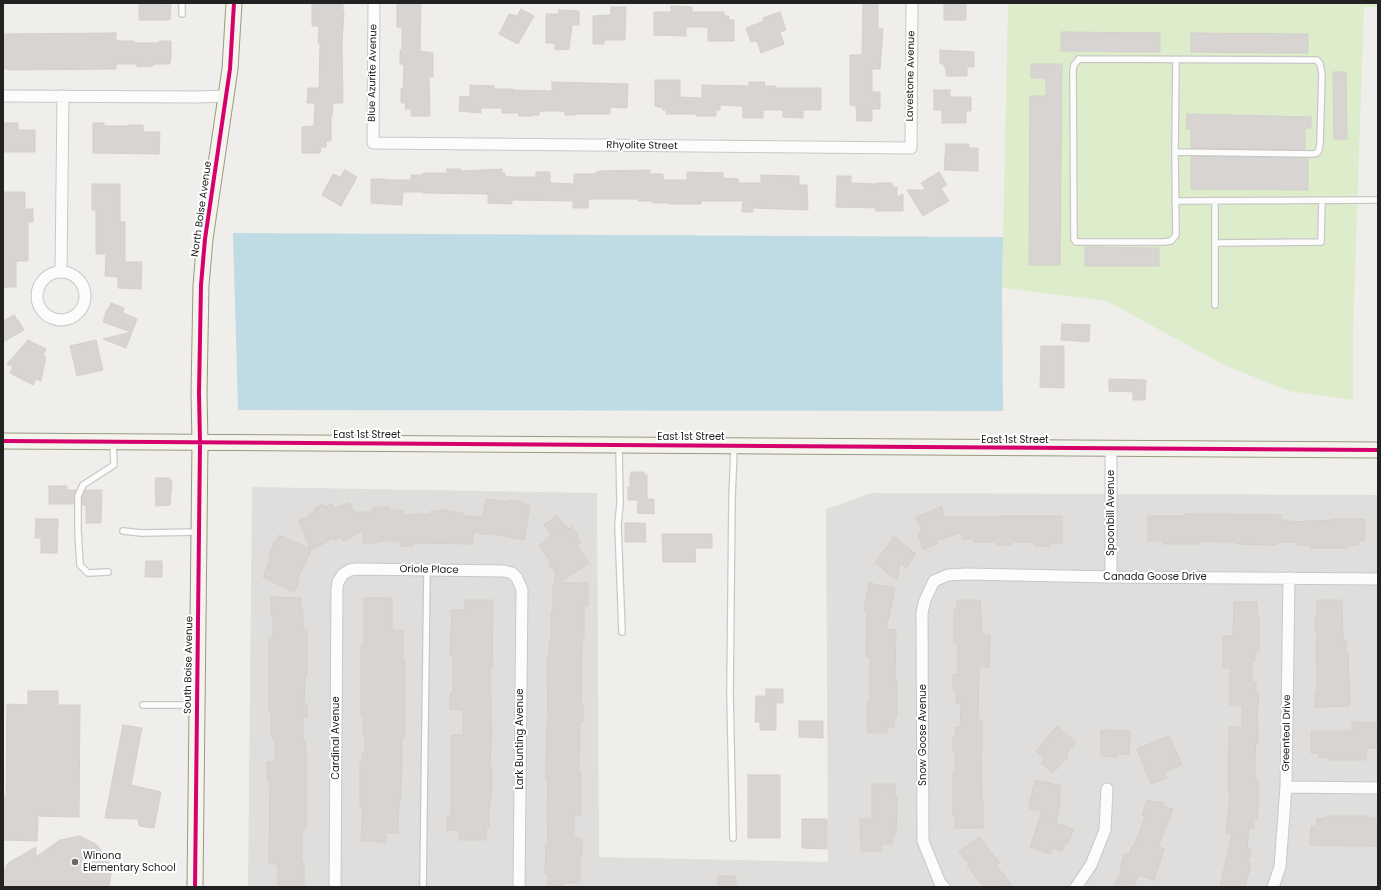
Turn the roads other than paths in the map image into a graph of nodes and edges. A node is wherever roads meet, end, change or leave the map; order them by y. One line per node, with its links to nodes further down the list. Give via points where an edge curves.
1 (182, 3): 5 (lane)
2 (234, 3): 9 (main road, North Boise Avenue)
3 (374, 3): 10 (street, Blue Azurite Avenue)
4 (912, 3): 11 (street, Lavestone Avenue)
5 (182, 14)
6 (1176, 60): 12 (lane); 12 (lane, via 1318,60 1322,74 1320,143 1317,152); 15 (lane, via 1079,60 1074,65 1074,239 1076,242 1171,241 1176,234)
7 (3, 96): 8 (street)
8 (63, 96): 9 (street); 18 (street)
9 (226, 96): 22 (main road, North Boise Avenue, via 204,239 201,286)
10 (372, 143): 11 (street, Rhyolite Street)
11 (911, 148)
12 (1175, 152): 15 (lane)
13 (1322, 200): 14 (lane); 16 (lane); 17 (lane, via 1321,242)
14 (1378, 200)
15 (1175, 201): 16 (lane)
16 (1215, 201): 17 (lane)
17 (1215, 243): 19 (lane)
18 (61, 272): 18 (street, via 44,278 37,294 38,303 42,311 50,317 67,319 81,308 84,291 74,276)
19 (1215, 305)
20 (3, 441): 21 (main road, East 1st Street)
21 (113, 442): 22 (main road, East 1st Street); 30 (lane, via 114,465 83,485 78,496 80,565 88,573)
22 (200, 442): 23 (main road, East 1st Street); 28 (main road, South Boise Avenue)
23 (619, 444): 24 (main road, East 1st Street); 37 (lane, via 618,525)
24 (734, 445): 25 (main road, East 1st Street); 43 (lane, via 730,693)
25 (1111, 448): 26 (main road, East 1st Street); 31 (street, Spoonbill Avenue)
26 (1378, 450)
27 (122, 531): 28 (lane)
28 (199, 532): 39 (main road, South Boise Avenue)
29 (427, 570): 35 (street, Oriole Place, via 350,570 343,574); 36 (street, Oriole Place, via 504,570 517,578); 47 (lane)
30 (108, 572)
31 (1111, 577): 32 (street, Canada Goose Drive); 34 (street, Canada Goose Drive, via 966,574 948,575)
32 (1289, 578): 33 (street, Canada Goose Drive); 40 (street, Greenteal Drive)
33 (1378, 579)
34 (934, 581): 44 (street, Snow Goose Avenue, via 922,613 923,841)
35 (336, 589): 46 (street, Cardinal Avenue)
36 (522, 590): 48 (street, Lark Bunting Avenue)
37 (622, 632)
38 (143, 706): 39 (lane)
39 (197, 706): 45 (main road, South Boise Avenue)
40 (1286, 788): 41 (street); 50 (street, Greenteal Drive, via 1280,867)
41 (1378, 788)
42 (1107, 789): 49 (street, via 1105,830 1091,866)
43 (733, 838)
44 (940, 886)
45 (196, 887)
46 (335, 887)
47 (423, 887)
48 (519, 887)
49 (1076, 887)
50 (1273, 887)

